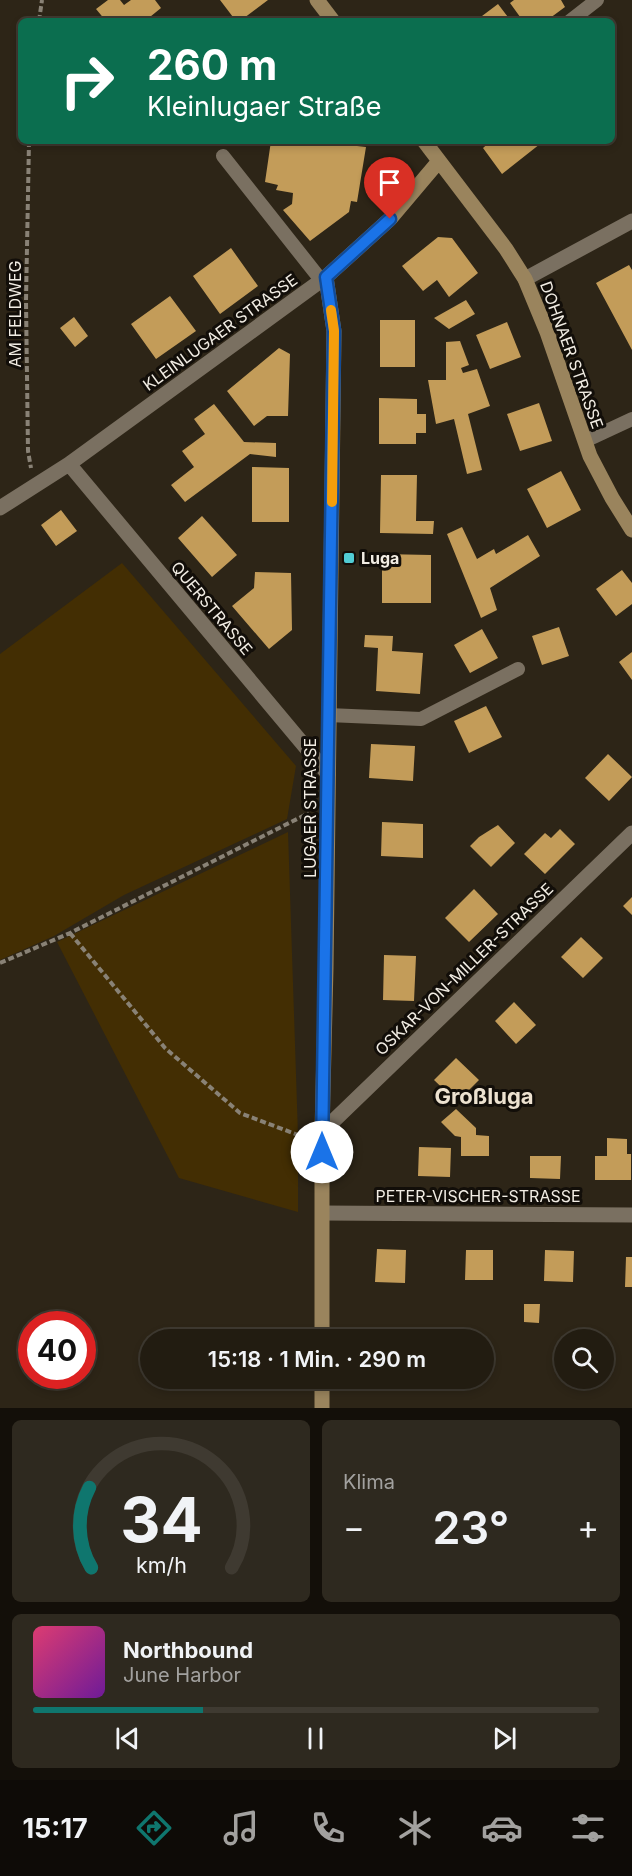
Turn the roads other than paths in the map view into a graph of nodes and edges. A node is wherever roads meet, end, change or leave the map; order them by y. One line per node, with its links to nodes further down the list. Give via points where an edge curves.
1 (317, 0): 3 (street)
2 (597, 0): 4 (lane)
3 (331, 18)
4 (574, 18)
5 (427, 144): 7 (street, DOHNAER STRASSE)
6 (223, 156): 9 (lane)
7 (440, 161): 9 (street, KLEINLUGAER STRASSE, via 390,219); 10 (street, DOHNAER STRASSE)
8 (632, 221): 10 (street)
9 (324, 279): 13 (street, KLEINLUGAER STRASSE); 17 (street, LUGAER STRASSE, via 334,331)
10 (525, 279): 12 (street, DOHNAER STRASSE)
11 (632, 419): 12 (lane)
12 (585, 441): 15 (street, DOHNAER STRASSE)
13 (69, 464): 14 (street, KLEINLUGAER STRASSE); 18 (street, QUERSTRASSE)
14 (0, 508)
15 (632, 530)
16 (518, 669): 17 (lane, via 421,718)
17 (328, 715): 18 (street, LUGAER STRASSE)
18 (328, 774): 20 (street, LUGAER STRASSE)
19 (632, 833): 20 (street, OSKAR-VON-MILLER-STRASSE)
20 (322, 1132): 21 (street, LUGAER STRASSE)
21 (323, 1213): 22 (street, PETER-VISCHER-STRASSE); 23 (street, LUGAER STRASSE)
22 (632, 1215)
23 (322, 1329)
24 (322, 1389): 25 (street)
25 (322, 1408)

